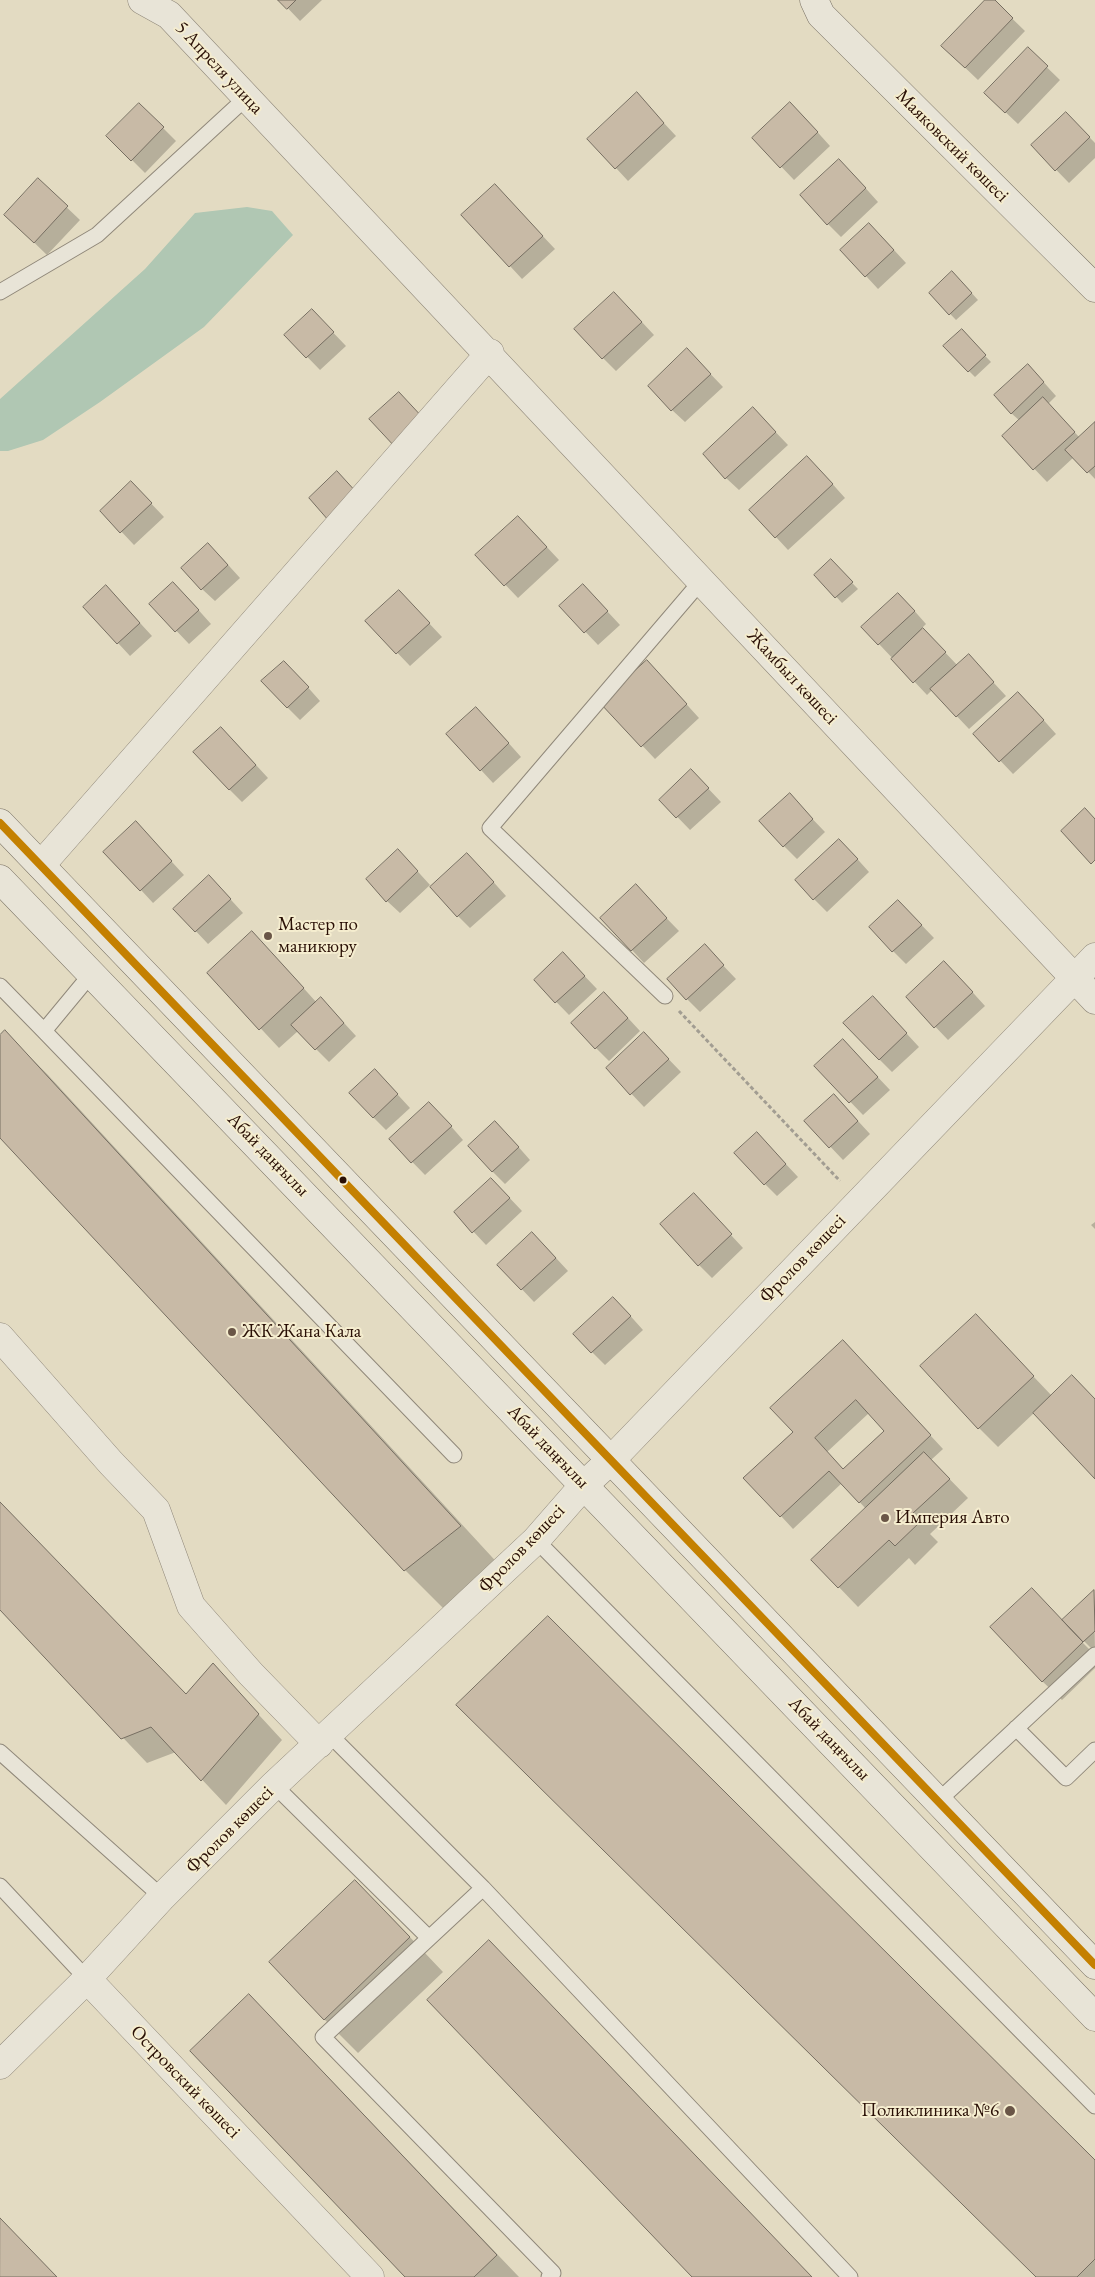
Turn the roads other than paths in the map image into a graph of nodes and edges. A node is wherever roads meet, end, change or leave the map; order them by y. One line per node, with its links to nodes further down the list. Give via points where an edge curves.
1 (142, 0): 3 (street, 5 Апреля улица, via 169,15)
2 (814, 0): 5 (street, Маяковский көшесі, via 821,15)
3 (247, 97): 4 (street, 5 Апреля улица); 6 (lane, via 97,235)
4 (390, 248): 7 (street, Жамбыл көшесі)
5 (1095, 288)
6 (0, 292)
7 (490, 353): 8 (street, Жамбыл көшесі); 10 (street)
8 (702, 580): 14 (street, Жамбыл көшесі); 16 (lane, via 490,828)
9 (0, 823): 10 (street, Абай даңғылы)
10 (41, 865): 21 (street, Абай даңғылы)
11 (0, 879): 13 (street, Абай даңғылы)
12 (1095, 957): 14 (street, Фролов көшесі)
13 (92, 973): 18 (lane); 22 (street, Абай даңғылы)
14 (1074, 978): 17 (street, Жамбыл көшесі); 21 (street, Фролов көшесі)
15 (0, 986): 18 (lane)
16 (665, 996)
17 (1095, 1000)
18 (44, 1031): 20 (lane)
19 (0, 1337): 26 (street, via 156,1510 191,1606 251,1674)
20 (454, 1455)
21 (611, 1460): 22 (street, Фролов көшесі); 30 (street, Абай даңғылы)
22 (584, 1485): 23 (street, Фролов көшесі); 37 (street, Абай даңғылы)
23 (536, 1540): 26 (street, Фролов көшесі); 39 (lane)
24 (1095, 1655): 25 (lane)
25 (1016, 1728): 27 (lane, via 1066,1778); 30 (lane)
26 (324, 1739): 29 (street, Фролов көшесі); 32 (lane)
27 (1095, 1750)
28 (0, 1752): 33 (lane)
29 (274, 1785): 33 (street, Фролов көшесі); 34 (lane)
30 (938, 1801): 35 (street, Абай даңғылы)
31 (0, 1886): 36 (lane, Островский көшесі)
32 (483, 1888): 34 (lane); 42 (lane)
33 (162, 1897): 36 (street, Фролов көшесі)
34 (428, 1937): 41 (lane, via 323,2037 553,2273)
35 (1095, 1965)
36 (87, 1979): 38 (street, Фролов көшесі); 40 (street, Островский көшесі)
37 (1095, 2017)
38 (0, 2065)
39 (1095, 2106)
40 (370, 2277)
41 (549, 2277)
42 (850, 2277)

